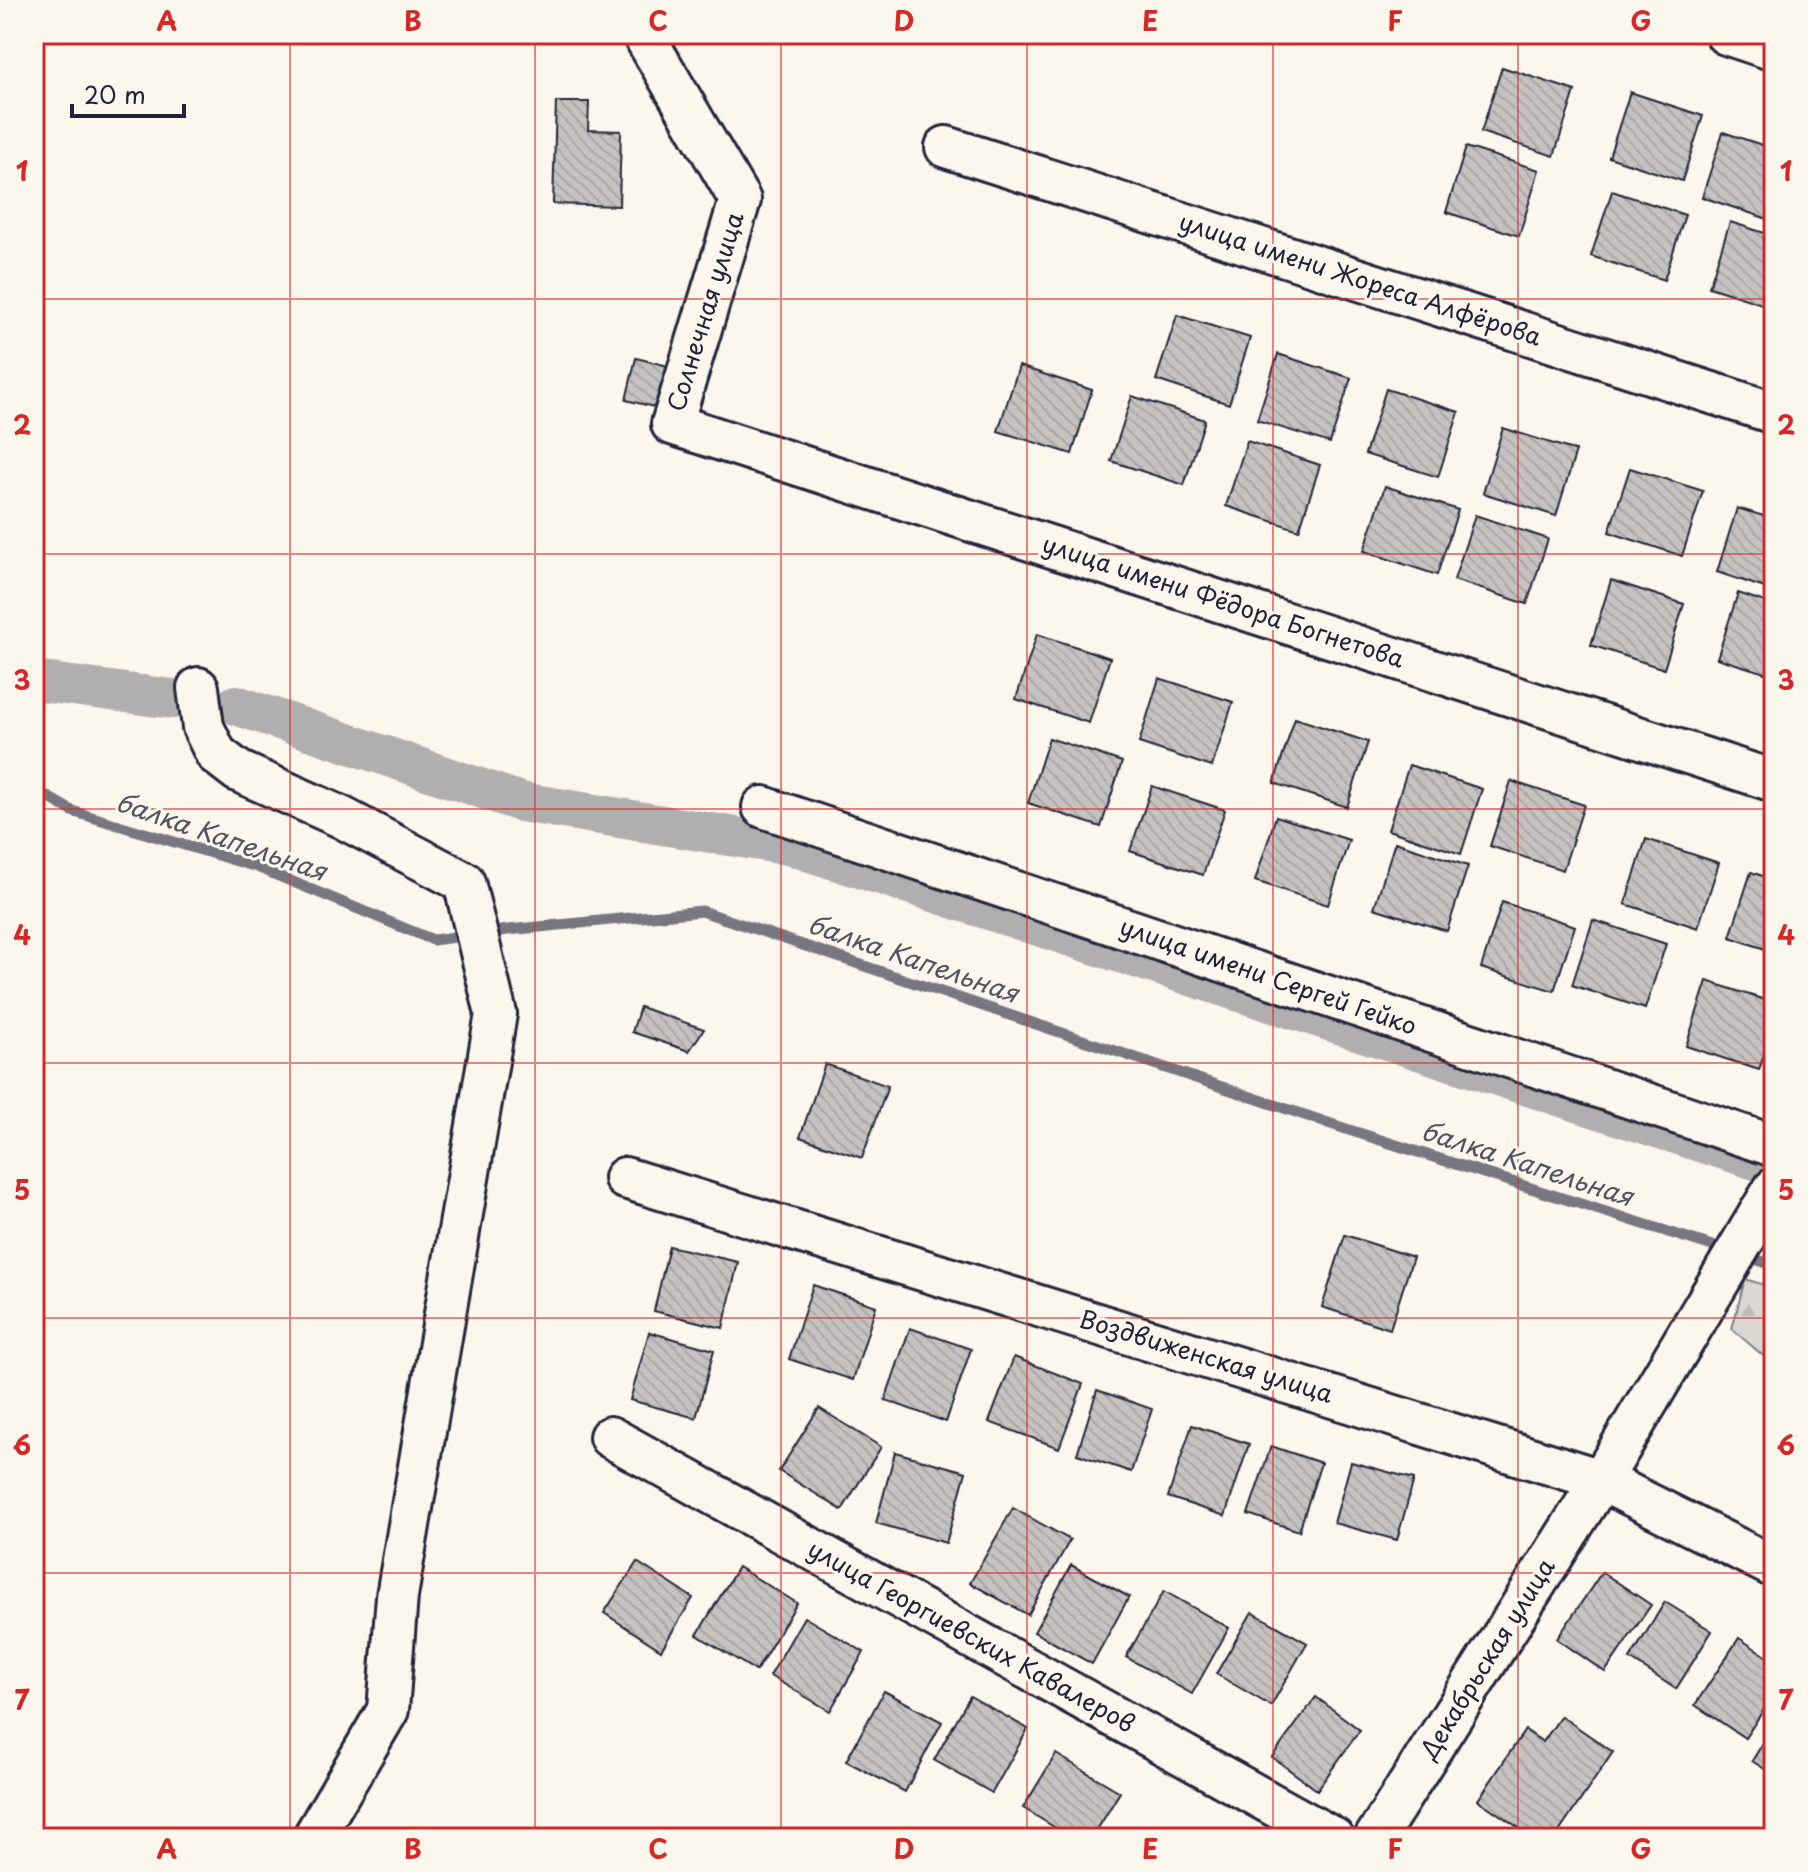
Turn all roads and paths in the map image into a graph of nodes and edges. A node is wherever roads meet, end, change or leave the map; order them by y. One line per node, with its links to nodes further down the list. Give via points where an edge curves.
1 (643, 34): 6 (street, Солнечная улица, via 740,200)
2 (1726, 34): 3 (street)
3 (1774, 50)
4 (946, 147): 5 (street, улица имени Жореса Алфёрова)
5 (1774, 413)
6 (672, 424): 8 (street, улица имени Фёдора Богнетова)
7 (198, 688): 16 (street, via 203,727 216,754 238,771 341,817 464,882 496,1014 397,1596 388,1710)
8 (1774, 781)
9 (763, 807): 10 (street, улица имени Сергей Гейко)
10 (1774, 1146)
11 (625, 1178): 14 (street, Воздвиженская улица)
12 (1774, 1189): 14 (street, Декабрьская улица)
13 (610, 1437): 17 (street, улица Георгиевских Кавалеров)
14 (1601, 1480): 15 (street, Воздвиженская улица); 18 (street, Декабрьская улица)
15 (1774, 1567)
16 (313, 1838)
17 (1333, 1838)
18 (1375, 1838)

